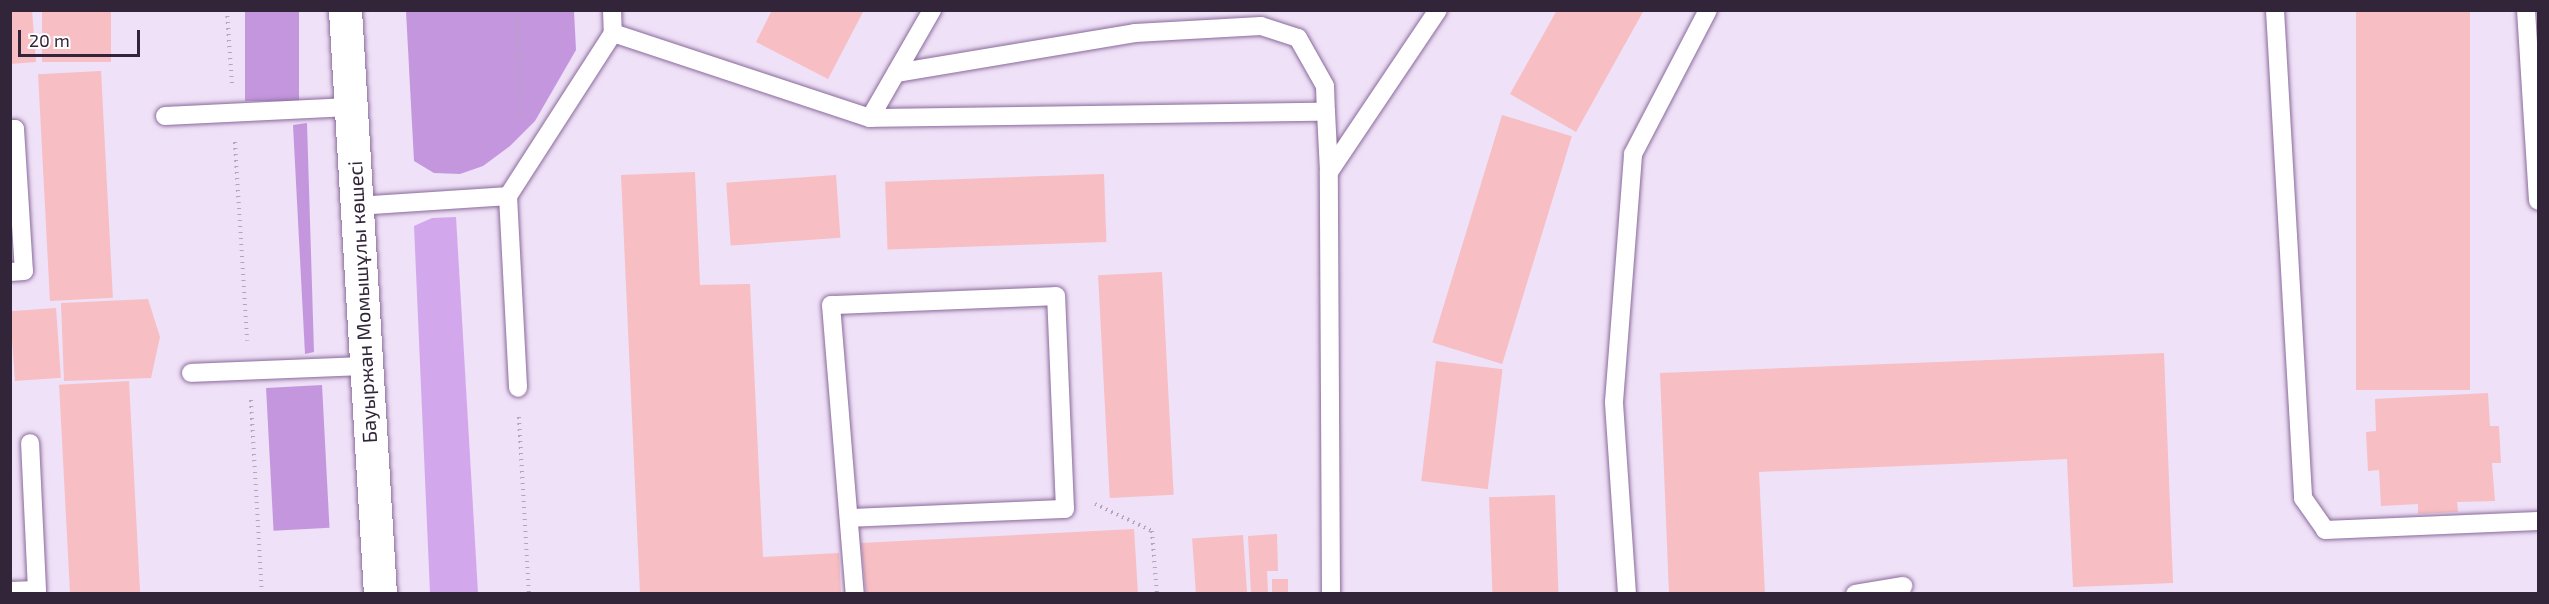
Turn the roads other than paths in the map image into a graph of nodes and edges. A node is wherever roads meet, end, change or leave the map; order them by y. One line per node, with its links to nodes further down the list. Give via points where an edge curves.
1 (345, 10): 10 (main road, Бауыржан Момышұлы көшесі)
2 (612, 10): 8 (lane)
3 (932, 10): 9 (lane)
4 (1708, 10): 31 (lane, via 1633,154 1614,402)
5 (2275, 10): 25 (lane, via 2303,498 2325,530)
6 (2526, 10): 17 (lane)
7 (1428, 15): 15 (lane)
8 (613, 33): 13 (lane); 16 (lane)
9 (896, 73): 11 (lane, via 1135,33 1261,26 1298,38 1324,86); 13 (lane)
10 (350, 106): 12 (lane); 18 (main road, Бауыржан Момышұлы көшесі)
11 (1326, 112): 13 (lane); 15 (lane)
12 (165, 116)
13 (870, 118)
14 (10, 129): 19 (lane, via 15,129 24,271)
15 (1329, 172): 30 (lane)
16 (508, 196): 18 (lane); 22 (lane)
17 (2538, 201)
18 (358, 206): 20 (main road, Бауыржан Момышұлы көшесі)
19 (10, 272)
20 (367, 366): 21 (lane); 28 (main road, Бауыржан Момышұлы көшесі)
21 (191, 374)
22 (518, 388)
23 (30, 443): 27 (lane, via 38,590)
24 (849, 518): 24 (lane, via 831,304 1056,296 1065,509); 29 (lane)
25 (2538, 521)
26 (1903, 586): 32 (lane)
27 (10, 591)
28 (380, 594)
29 (855, 594)
30 (1331, 594)
31 (1627, 594)
32 (1855, 594)

